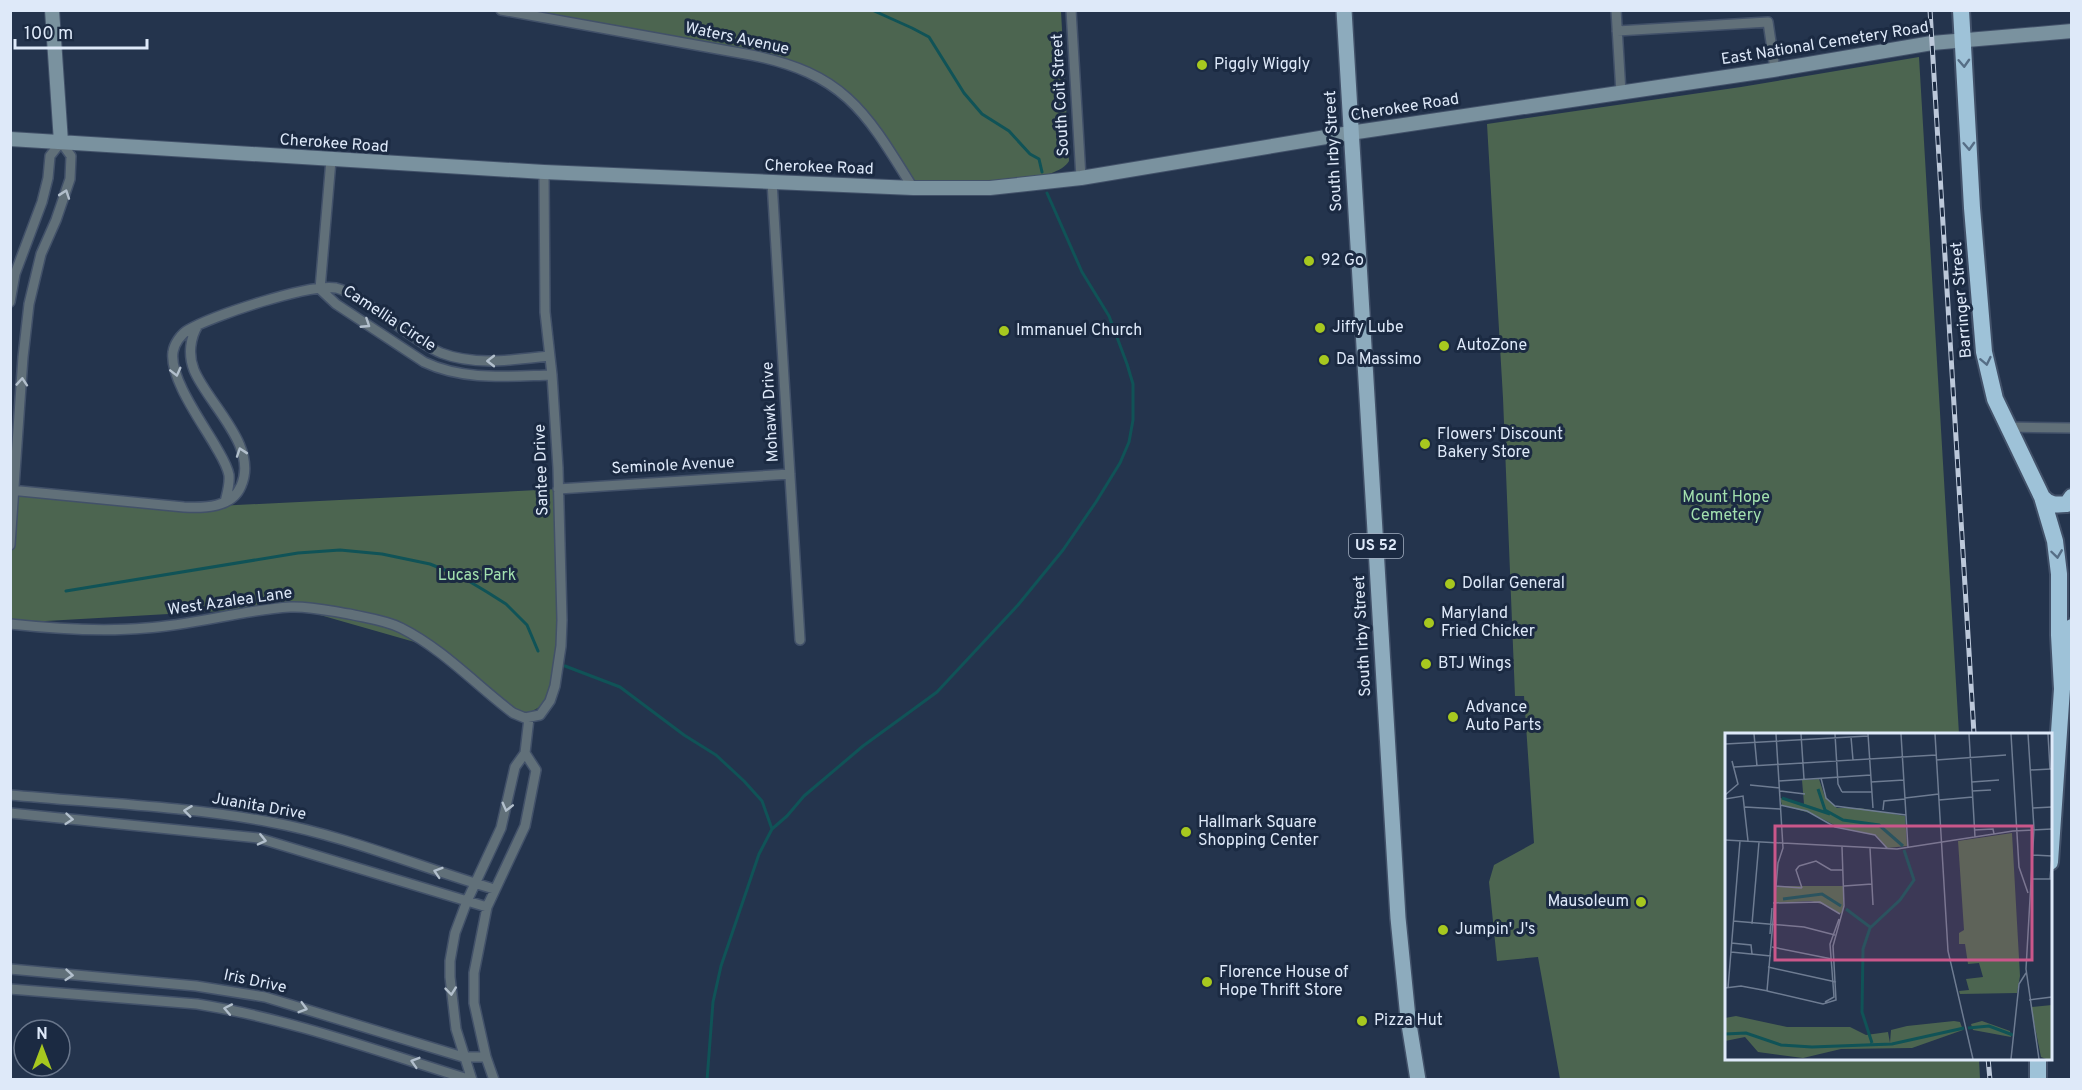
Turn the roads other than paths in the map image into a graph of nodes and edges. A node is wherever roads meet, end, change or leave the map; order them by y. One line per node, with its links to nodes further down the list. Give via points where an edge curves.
1 (52, 10): 14 (street)
2 (501, 10): 19 (street, Waters Avenue, via 768,58 814,74 862,111)
3 (1071, 10): 17 (street, South Coit Street)
4 (1344, 10): 12 (main road, South Irby Street / US 52)
5 (1616, 10): 7 (street)
6 (1961, 10): 9 (highway, Barringer Street)
7 (1617, 31): 10 (street, via 1768,22); 11 (street)
8 (2072, 31): 9 (street, East National Cemetery Road)
9 (1963, 39): 10 (street, East National Cemetery Road); 25 (highway, Barringer Street, one-way to 25, via 1981,335 1995,399)
10 (1775, 69): 11 (street, East National Cemetery Road)
11 (1621, 93): 12 (street, Cherokee Road)
12 (1350, 133): 17 (street, Cherokee Road); 54 (main road, South Irby Street / US 52, via 1398,918)
13 (10, 139): 14 (street, Cherokee Road)
14 (61, 142): 15 (street, Cherokee Road); 21 (street, via 50,156 42,202 15,274); 29 (street, one-way to 14, via 29,304 41,254 70,179 71,156)
15 (331, 160): 16 (street, Cherokee Road); 20 (street)
16 (544, 172): 18 (street, Cherokee Road); 23 (street, Santee Drive)
17 (1081, 178): 19 (street, Cherokee Road, via 990,188)
18 (772, 182): 19 (street, Cherokee Road); 27 (street, Mohawk Drive)
19 (914, 188)
20 (320, 289): 22 (street, Camellia Circle); 23 (street, Camellia Circle, one-way to 20, via 489,361 456,358 418,340 354,296 333,288); 24 (street, Camellia Circle, one-way to 24, via 336,304 436,368 478,376)
21 (10, 302)
22 (198, 325): 32 (street, one-way to 22, via 240,490 245,464 238,443 194,371 191,344); 32 (street, Camellia Circle, one-way to 32, via 181,336 173,361 179,382 225,464 229,483)
23 (549, 356): 24 (street, Santee Drive)
24 (552, 375): 28 (street, Santee Drive)
25 (2007, 427): 26 (street); 30 (highway, Barringer Street)
26 (2072, 428)
27 (790, 474): 28 (street, Seminole Avenue); 36 (street, Mohawk Drive)
28 (558, 489): 38 (street, Santee Drive, via 561,646 550,700 540,715)
29 (13, 491): 32 (street, via 184,507 209,507); 33 (street)
30 (2042, 497): 31 (highway, via 2056,505 2067,504); 37 (highway, Barringer Street, one-way to 37, via 2058,558)
31 (2072, 497)
32 (225, 502)
33 (10, 545)
34 (10, 624): 38 (street, West Azalea Lane, via 88,630 148,628 292,607 370,618 416,636 513,714)
35 (2072, 627): 37 (highway)
36 (800, 640)
37 (2062, 689): 42 (highway)
38 (529, 718): 39 (street)
39 (525, 753): 43 (street, one-way to 43, via 515,767 501,828); 44 (street, via 536,770 532,799 521,836)
40 (10, 795): 43 (street, Juanita Drive, one-way to 40, via 340,838 271,822)
41 (10, 813): 45 (street, Juanita Drive, one-way to 45, via 258,838)
42 (2052, 833)
43 (475, 884): 44 (street, Juanita Drive); 45 (street)
44 (494, 889): 46 (street)
45 (466, 901): 46 (street, Juanita Drive); 49 (street, one-way to 49, via 450,961 456,1029)
46 (487, 907): 50 (street, via 474,973 474,1002)
47 (10, 969): 49 (street, Iris Drive, one-way to 49, via 196,986 265,997)
48 (10, 990): 52 (street, Iris Drive, one-way to 48, via 280,1021 225,1009)
49 (463, 1057): 50 (street, Iris Drive); 52 (street)
50 (486, 1057): 53 (street)
51 (2038, 1060): 55 (highway)
52 (471, 1080)
53 (494, 1080)
54 (1418, 1080)
55 (2038, 1080)

